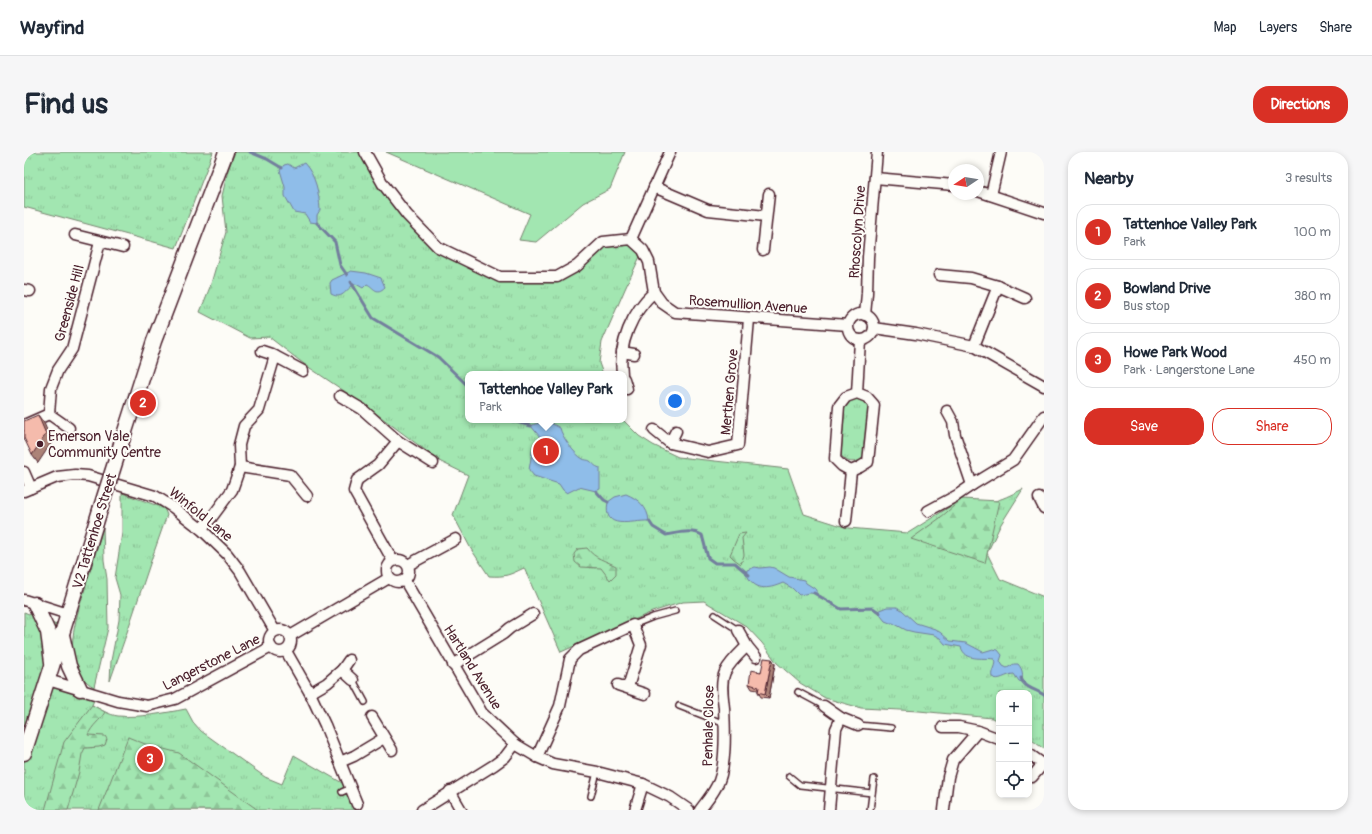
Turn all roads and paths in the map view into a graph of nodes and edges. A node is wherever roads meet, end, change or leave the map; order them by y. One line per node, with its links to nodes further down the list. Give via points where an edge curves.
1 (365, 152): 15 (street, via 383,184 407,216 438,247 500,277 557,277 577,266 603,242)
2 (670, 152): 8 (street)
3 (877, 152): 6 (street, Rhoscolyn Drive)
4 (1001, 152): 11 (street)
5 (224, 157): 66 (street, V2 Tattenhoe Street, bridge, via 154,341)
6 (875, 178): 7 (street); 23 (street, Rhoscolyn Drive)
7 (948, 184)
8 (654, 187): 13 (street, via 708,210); 15 (street)
9 (984, 193): 11 (street)
10 (769, 194): 13 (street)
11 (991, 195): 12 (street)
12 (1044, 213)
13 (766, 216): 18 (street)
14 (76, 235): 16 (street)
15 (631, 239): 21 (street, via 643,250 649,262)
16 (100, 242): 17 (street); 39 (street, Greenside Hill, via 72,349 58,370 51,388)
17 (123, 247)
18 (763, 250)
19 (939, 275): 20 (street, via 971,278)
20 (998, 286): 22 (street); 28 (street)
21 (654, 292): 24 (street, Rosemullion Avenue, via 662,303 675,312); 30 (street, via 631,320)
22 (1025, 298)
23 (865, 315): 25 (street, via 854,316); 26 (street, via 872,320)
24 (749, 319): 25 (street, Rosemullion Avenue); 46 (street, Merthen Grove, via 738,445 708,452)
25 (848, 325): 27 (street, via 851,336)
26 (874, 328): 27 (street, via 870,337); 28 (street)
27 (860, 340): 36 (street)
28 (974, 346): 35 (street)
29 (262, 351): 32 (street)
30 (622, 352): 31 (street); 34 (street)
31 (634, 354)
32 (275, 356): 33 (street); 48 (street, via 259,410 244,426 239,445)
33 (303, 371)
34 (622, 371)
35 (1044, 386)
36 (857, 393): 49 (street, via 846,397 839,406 835,459); 49 (street, via 867,397 874,405 868,462)
37 (340, 396): 45 (street, via 362,409)
38 (947, 411): 51 (street, via 953,422)
39 (49, 414): 41 (street); 42 (street)
40 (1044, 416): 51 (street, via 1013,460)
41 (24, 425)
42 (69, 428)
43 (654, 430): 46 (street, Merthen Grove)
44 (676, 432): 46 (street)
45 (398, 441): 47 (street); 60 (street, via 378,465 357,480 354,491)
46 (670, 443)
47 (433, 463)
48 (240, 467): 53 (street, via 290,475); 58 (street, via 232,490)
49 (851, 471): 57 (street)
50 (24, 472): 52 (street)
51 (972, 485): 56 (street)
52 (28, 489): 58 (street, Winfold Lane, via 57,477 88,476 155,496)
53 (307, 496)
54 (1039, 498): 55 (street)
55 (1044, 508)
56 (928, 511)
57 (846, 521)
58 (201, 529): 71 (street, Winfold Lane, via 235,565)
59 (456, 539): 61 (street)
60 (393, 561): 61 (street, via 400,560); 62 (street, via 388,566)
61 (408, 566): 63 (street, via 409,573)
62 (389, 578): 63 (street, via 396,582); 73 (street)
63 (404, 581): 79 (street, Hartland Avenue)
64 (30, 602): 66 (street); 80 (street, via 48,632)
65 (675, 611): 69 (lane)
66 (68, 614): 72 (street, V2 Tattenhoe Street)
67 (533, 614): 79 (street)
68 (715, 615): 70 (lane)
69 (633, 625): 87 (street, via 641,645 623,686); 104 (street, via 579,650 570,659 560,706)
70 (738, 630): 74 (street)
71 (275, 631): 73 (street, via 282,630); 75 (street, via 269,640)
72 (62, 634): 80 (street, V2 Tattenhoe Street); 84 (street, via 69,666)
73 (290, 636): 76 (street, via 290,646)
74 (747, 646): 77 (street); 93 (street, Penhale Close, via 730,664 724,676 722,688)
75 (271, 647): 76 (street, via 276,652); 84 (street, Langerstone Lane, via 175,699 147,706 118,701)
76 (286, 651): 86 (street)
77 (756, 657)
78 (349, 660): 81 (street)
79 (453, 665): 100 (street, Hartland Avenue, via 482,713)
80 (52, 666): 82 (street, V2 Tattenhoe Street)
81 (342, 670): 83 (street); 86 (street)
82 (48, 680): 84 (street, Langerstone Lane); 102 (street, V2 Tattenhoe Street)
83 (353, 680): 88 (lane)
84 (80, 689)
85 (798, 692): 90 (lane)
86 (310, 693): 105 (street)
87 (644, 694)
88 (365, 702)
89 (679, 706): 93 (lane)
90 (824, 706): 92 (street)
91 (372, 717): 98 (street)
92 (841, 718): 94 (street); 112 (street, via 836,728)
93 (725, 724): 121 (street, Penhale Close, via 721,774 717,787)
94 (858, 725): 96 (lane)
95 (943, 727): 97 (street)
96 (891, 728)
97 (978, 731): 99 (street); 124 (street, via 953,760)
98 (384, 738): 101 (street); 105 (street)
99 (996, 738)
100 (515, 744): 104 (street, Hartland Avenue); 113 (street, via 505,757)
101 (392, 750)
102 (24, 753)
103 (1032, 756): 106 (street)
104 (537, 757): 107 (street, Hartland Avenue, via 553,764)
105 (340, 762): 116 (street, via 346,790)
106 (1043, 764): 109 (street)
107 (596, 772): 111 (street, Hartland Avenue); 115 (lane)
108 (789, 776): 112 (lane, via 800,785)
109 (1032, 777)
110 (874, 779): 114 (lane)
111 (643, 784): 119 (street); 120 (street, Hartland Avenue)
112 (831, 790): 114 (lane); 122 (street)
113 (450, 791): 117 (street); 118 (street)
114 (872, 793): 123 (lane)
115 (591, 796)
116 (358, 804)
117 (422, 810)
118 (461, 810)
119 (635, 810)
120 (689, 810)
121 (700, 810)
122 (829, 810)
123 (870, 810)
124 (944, 810)

